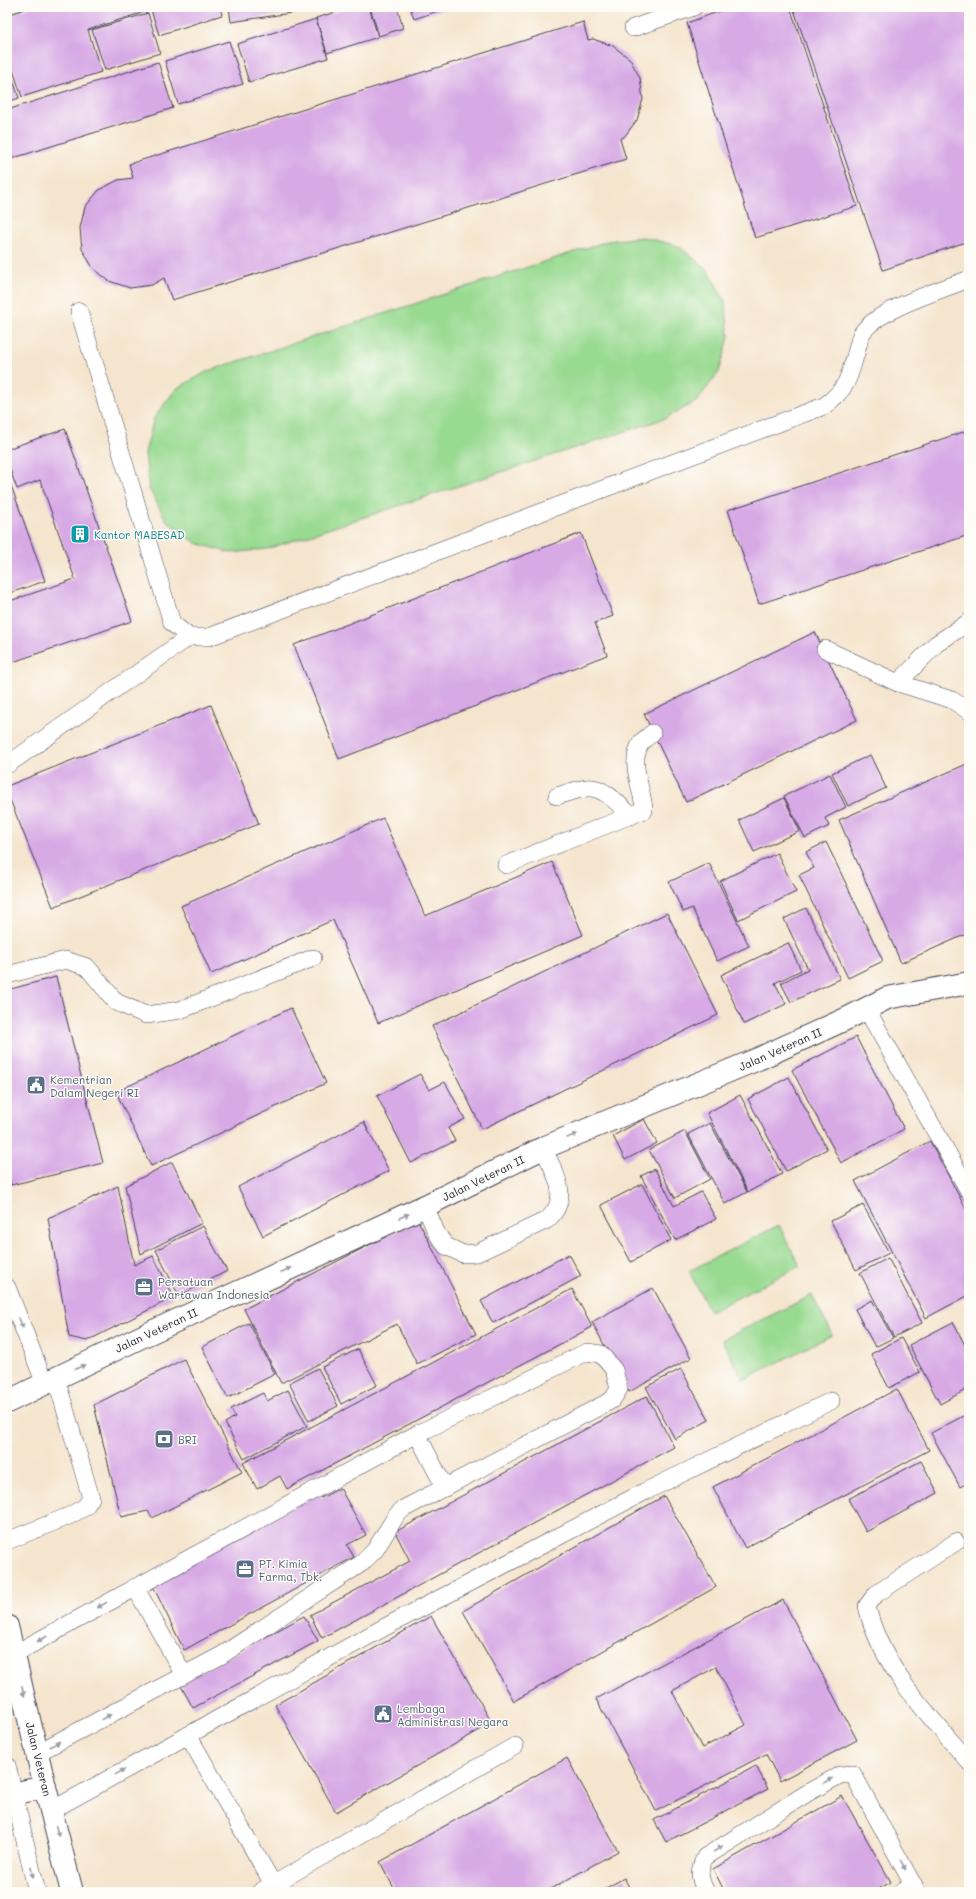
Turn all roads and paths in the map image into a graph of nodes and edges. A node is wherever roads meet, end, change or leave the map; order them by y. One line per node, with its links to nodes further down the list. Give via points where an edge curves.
1 (694, 7): 2 (lane)
2 (633, 28)
3 (969, 279): 6 (lane, via 884,314 870,324 861,335 849,378 838,396 824,406 209,637)
4 (78, 311): 6 (lane, via 172,623)
5 (969, 622): 8 (lane, via 936,644)
6 (189, 637): 11 (lane)
7 (825, 649): 8 (lane)
8 (898, 683): 9 (lane, via 952,700)
9 (969, 711)
10 (652, 733): 13 (lane, via 641,744 634,765 644,810)
11 (7, 765)
12 (557, 796): 13 (lane, via 595,788)
13 (631, 816): 14 (lane)
14 (506, 865)
15 (313, 958): 16 (lane, via 180,1010 146,1016 116,1002 87,967 66,960)
16 (7, 975)
17 (969, 983): 18 (street, Jalan Veteran II, via 887,998)
18 (866, 1008): 19 (street, Jalan Veteran II, one-way to 18, via 758,1059); 20 (lane)
19 (543, 1148): 21 (street, Jalan Veteran II); 21 (lane, via 561,1192 556,1212 547,1220 476,1253 463,1254 446,1246 437,1234)
20 (967, 1184)
21 (425, 1206): 23 (street, Jalan Veteran II, one-way to 21)
22 (7, 1287): 23 (lane, one-way to 23)
23 (51, 1381): 25 (street, Jalan Veteran II); 28 (lane, via 91,1498 86,1507 70,1516)
24 (831, 1401): 34 (lane, via 644,1492 385,1626)
25 (7, 1402)
26 (417, 1434): 27 (lane); 27 (lane, via 588,1352 601,1354 614,1370 619,1389 612,1400); 30 (lane)
27 (445, 1488): 33 (lane, via 403,1509 375,1550 362,1563 222,1656)
28 (7, 1541)
29 (956, 1542): 37 (lane, via 876,1594 867,1606 871,1625 895,1670)
30 (136, 1587): 32 (lane, one-way to 32); 33 (lane)
31 (7, 1626): 32 (street, Jalan Veteran)
32 (14, 1654): 36 (street, Jalan Veteran, one-way to 36)
33 (184, 1675): 36 (lane, one-way to 33)
34 (188, 1735): 41 (lane, one-way to 34); 42 (lane)
35 (515, 1746): 42 (lane)
36 (37, 1753): 39 (street, Jalan Veteran)
37 (969, 1762)
38 (7, 1765): 40 (lane)
39 (45, 1787): 40 (street); 41 (street, Jalan Veteran)
40 (10, 1794): 44 (lane, one-way to 44)
41 (52, 1810): 45 (street, Jalan Veteran, one-way to 45)
42 (267, 1888)
43 (911, 1890): 46 (lane, one-way to 43, via 699,1879 704,1857 815,1788 840,1775 853,1774)
44 (37, 1892)
45 (72, 1892)
46 (706, 1892)

